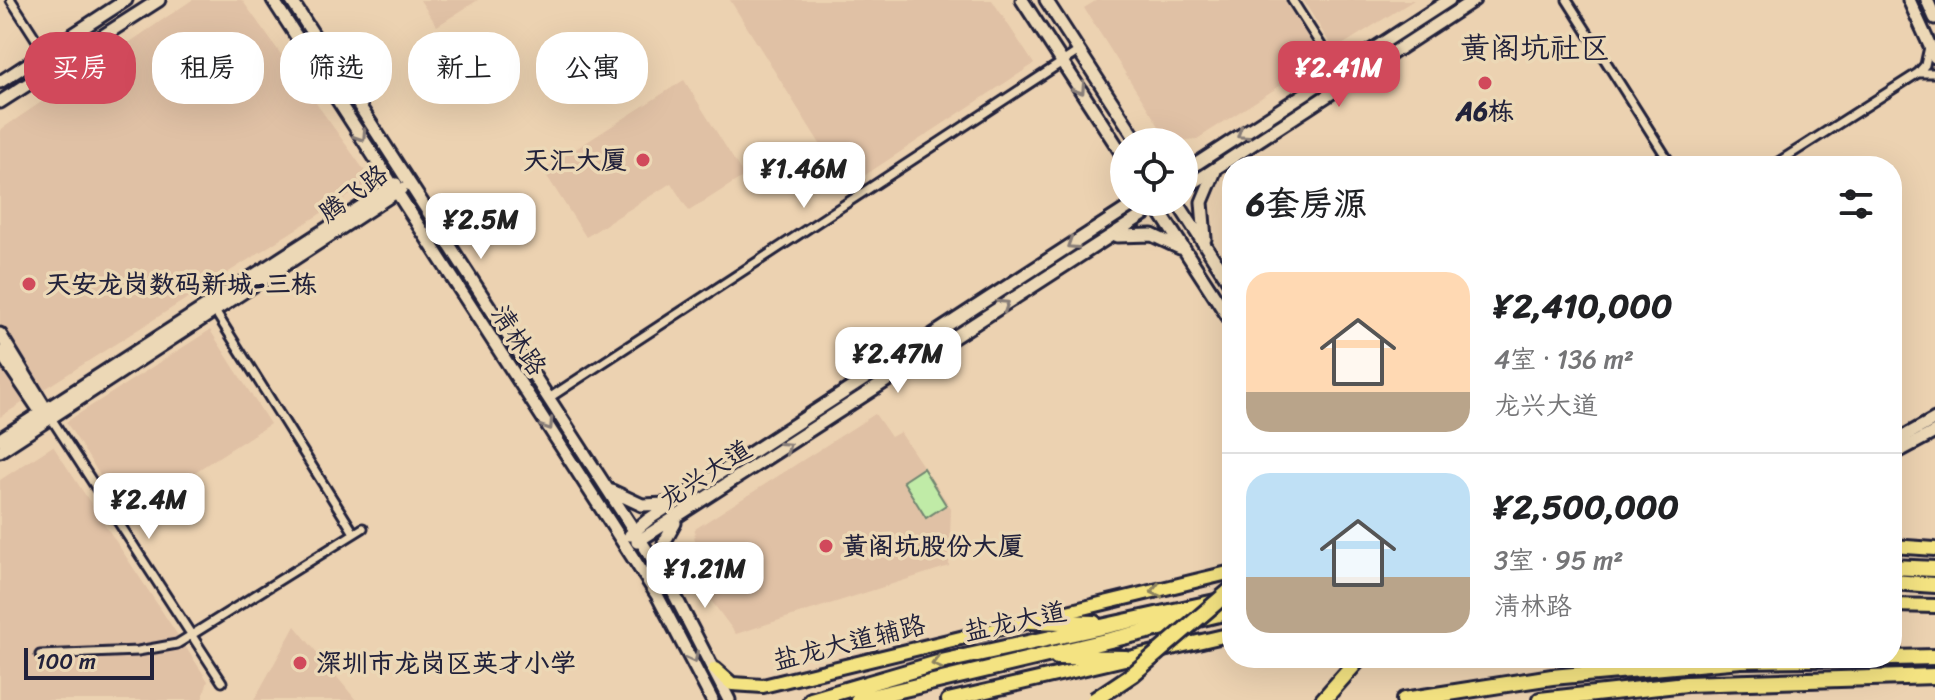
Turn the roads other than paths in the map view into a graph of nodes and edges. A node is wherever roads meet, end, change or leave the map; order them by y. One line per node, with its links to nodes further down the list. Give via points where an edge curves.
1 (11, 0): 15 (street)
2 (126, 0): 16 (main road)
3 (159, 0): 26 (main road)
4 (273, 0): 38 (main road, 清林路, one-way to 38)
5 (291, 0): 37 (main road, 清林路)
6 (1022, 0): 20 (main road)
7 (1046, 0): 18 (main road)
8 (1292, 0): 22 (street)
9 (1474, 0): 29 (main road)
10 (1567, 0): 30 (street)
11 (1909, 0): 17 (main road)
12 (1927, 0): 14 (main road)
13 (1445, 1): 22 (main road)
14 (1935, 18)
15 (32, 32)
16 (77, 32)
17 (1929, 44): 19 (main road); 23 (street)
18 (1079, 51): 20 (street); 27 (main road)
19 (1935, 57)
20 (1062, 61): 28 (main road, one-way to 28); 53 (street)
21 (24, 67): 25 (main road)
22 (1338, 72): 32 (main road, one-way to 32)
23 (1918, 73): 24 (street); 31 (street)
24 (1935, 73)
25 (0, 82)
26 (0, 102)
27 (1129, 128)
28 (1110, 135)
29 (1234, 156)
30 (1666, 156)
31 (1788, 156)
32 (1206, 157): 33 (main road); 34 (main road)
33 (1198, 159)
34 (1198, 162)
35 (1220, 165): 36 (main road); 46 (main road, via 1202,202)
36 (1198, 180)
37 (408, 181): 38 (main road, 腾飞路); 53 (main road, 清林路)
38 (395, 189): 49 (main road, 腾飞路); 70 (main road, 清林路, one-way to 70)
39 (1112, 216): 44 (main road)
40 (1115, 216): 44 (main road, 龙兴大道)
41 (1140, 216): 45 (main road, 龙兴大道)
42 (1165, 216): 47 (main road)
43 (1186, 216): 46 (main road)
44 (1109, 220): 62 (main road, 龙兴大道, one-way to 62)
45 (1105, 240): 47 (main road, via 1128,233 1152,235); 64 (main road, 龙兴大道, one-way to 45)
46 (1209, 251): 48 (main road)
47 (1189, 257): 50 (main road)
48 (1222, 271)
49 (212, 308): 54 (main road, 腾飞路); 68 (street)
50 (1222, 308)
51 (0, 334): 54 (main road)
52 (0, 352): 54 (main road)
53 (549, 398): 61 (main road, 清林路)
54 (46, 414): 58 (main road, 腾飞路); 60 (main road, 腾飞路); 86 (street)
55 (1935, 419): 57 (main road)
56 (1935, 432): 59 (main road)
57 (1902, 437)
58 (0, 439)
59 (1902, 450)
60 (0, 451)
61 (605, 485): 63 (main road, via 642,505); 67 (main road, 清林路)
62 (692, 491): 63 (main road, 龙兴大道); 64 (main road)
63 (679, 500): 67 (main road, 龙兴大道)
64 (700, 503): 65 (main road, 龙兴大道)
65 (687, 512): 69 (main road, 龙兴大道); 78 (main road, via 664,543)
66 (363, 528): 68 (street)
67 (633, 529): 69 (main road, 清林路); 70 (main road, 龙兴大道)
68 (354, 533): 86 (street)
69 (641, 541): 70 (main road, 龙兴大道); 78 (main road, 清林路)
70 (624, 543): 98 (main road, 清林路, one-way to 98, via 681,634)
71 (1902, 547): 72 (main road)
72 (1935, 549)
73 (1902, 567): 74 (highway)
74 (1935, 569)
75 (1222, 574): 84 (main road, 盐龙大道辅路, one-way to 84)
76 (1902, 583): 77 (highway)
77 (1935, 585)
78 (670, 586): 95 (main road, 清林路)
79 (1222, 598): 103 (highway, bridge, via 1133,674)
80 (1222, 600): 85 (highway, 盐龙大道)
81 (1902, 605): 82 (main road)
82 (1935, 606)
83 (1222, 613): 89 (highway, 盐龙大道)
84 (1030, 621): 85 (highway); 95 (main road, 盐龙大道辅路, via 763,686 732,684)
85 (1118, 623): 100 (highway, 盐龙大道, one-way to 100, via 941,662)
86 (191, 635): 88 (street, via 157,649); 97 (street)
87 (1222, 636): 91 (main road)
88 (40, 655)
89 (1032, 657): 91 (highway); 101 (highway, 盐龙大道)
90 (1935, 657): 92 (highway)
91 (1126, 658): 102 (main road)
92 (1902, 658)
93 (1351, 668): 104 (highway)
94 (1652, 668): 105 (highway)
95 (715, 669): 99 (main road, 清林路)
96 (1935, 676): 106 (highway, via 1686,684)
97 (222, 682)
98 (712, 700)
99 (729, 700)
100 (811, 700)
101 (858, 700)
102 (948, 700)
103 (1094, 700)
104 (1323, 700)
105 (1404, 700)
106 (1540, 700)

